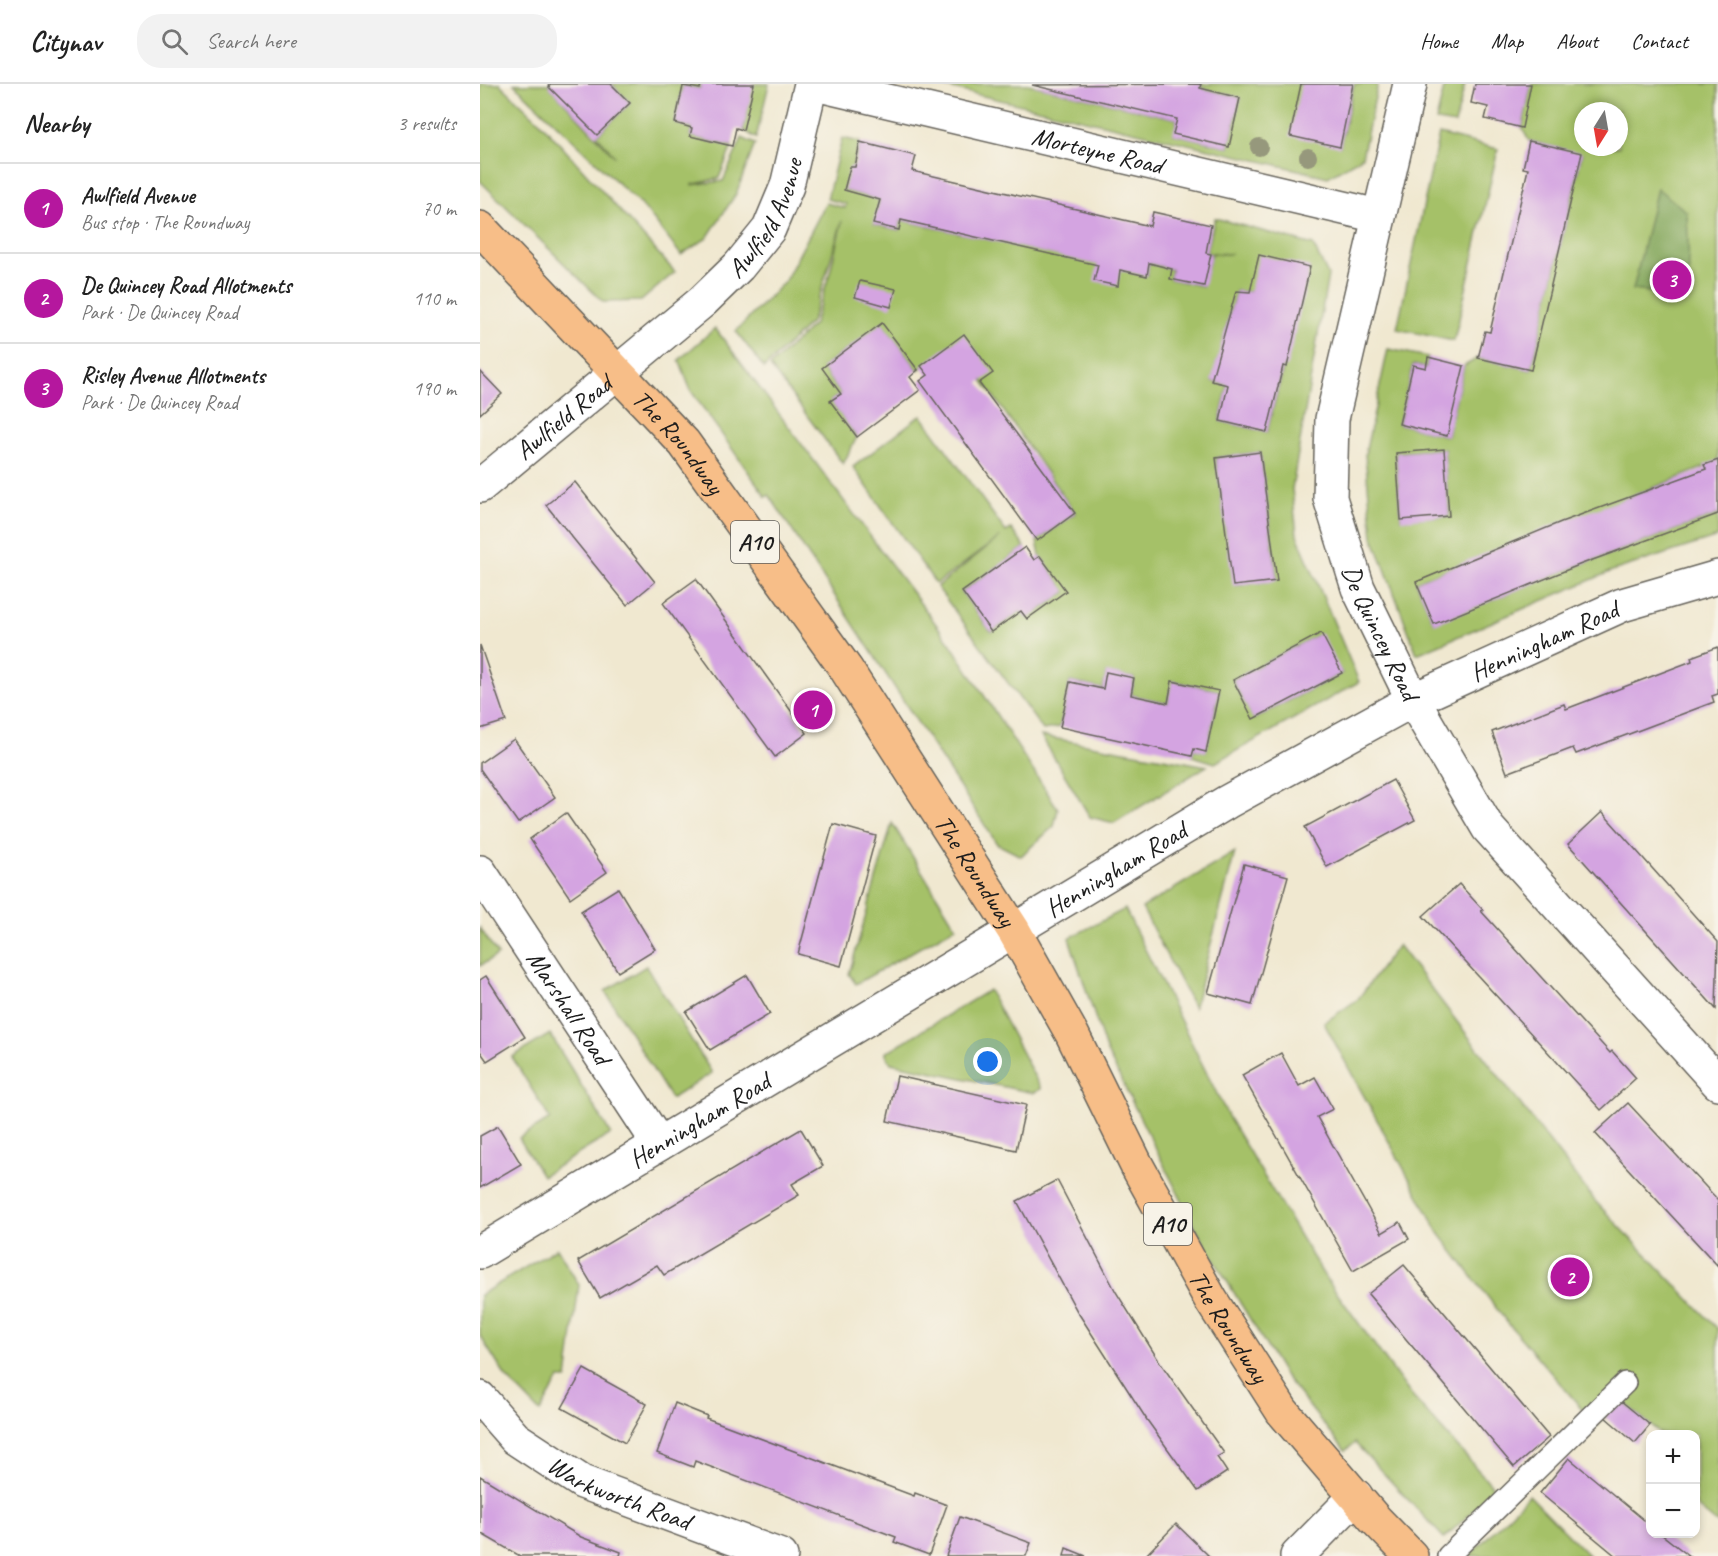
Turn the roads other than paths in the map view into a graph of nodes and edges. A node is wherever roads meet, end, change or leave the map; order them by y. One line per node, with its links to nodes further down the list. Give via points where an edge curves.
1 (813, 84): 3 (street, Morteyne Road); 5 (street, Awlfield Avenue, via 787,186 769,229 703,301)
2 (1410, 84): 3 (street, De Quincey Road)
3 (1378, 216): 8 (street, De Quincey Road, via 1332,419 1330,498 1358,588)
4 (480, 228): 5 (highway, The Roundway / A10)
5 (618, 371): 6 (street, Awlfield Road); 10 (highway, The Roundway / A10, via 684,443 846,669)
6 (480, 486)
7 (1718, 577): 8 (street, Henningham Road, via 1622,605)
8 (1413, 700): 10 (street, Henningham Road, via 1227,802); 11 (street, De Quincey Road, via 1488,828)
9 (480, 872): 12 (street, Marshall Road)
10 (1014, 931): 12 (street, Henningham Road); 16 (highway, The Roundway / A10, via 1211,1300 1282,1411)
11 (1718, 1083)
12 (659, 1144): 13 (street, Henningham Road)
13 (480, 1252)
14 (1625, 1383): 20 (lane)
15 (480, 1398): 17 (street, Warkworth Road, via 515,1438 582,1482)
16 (1356, 1496): 18 (street); 19 (highway, The Roundway / A10)
17 (781, 1556)
18 (1297, 1556)
19 (1411, 1556)
20 (1448, 1556)

